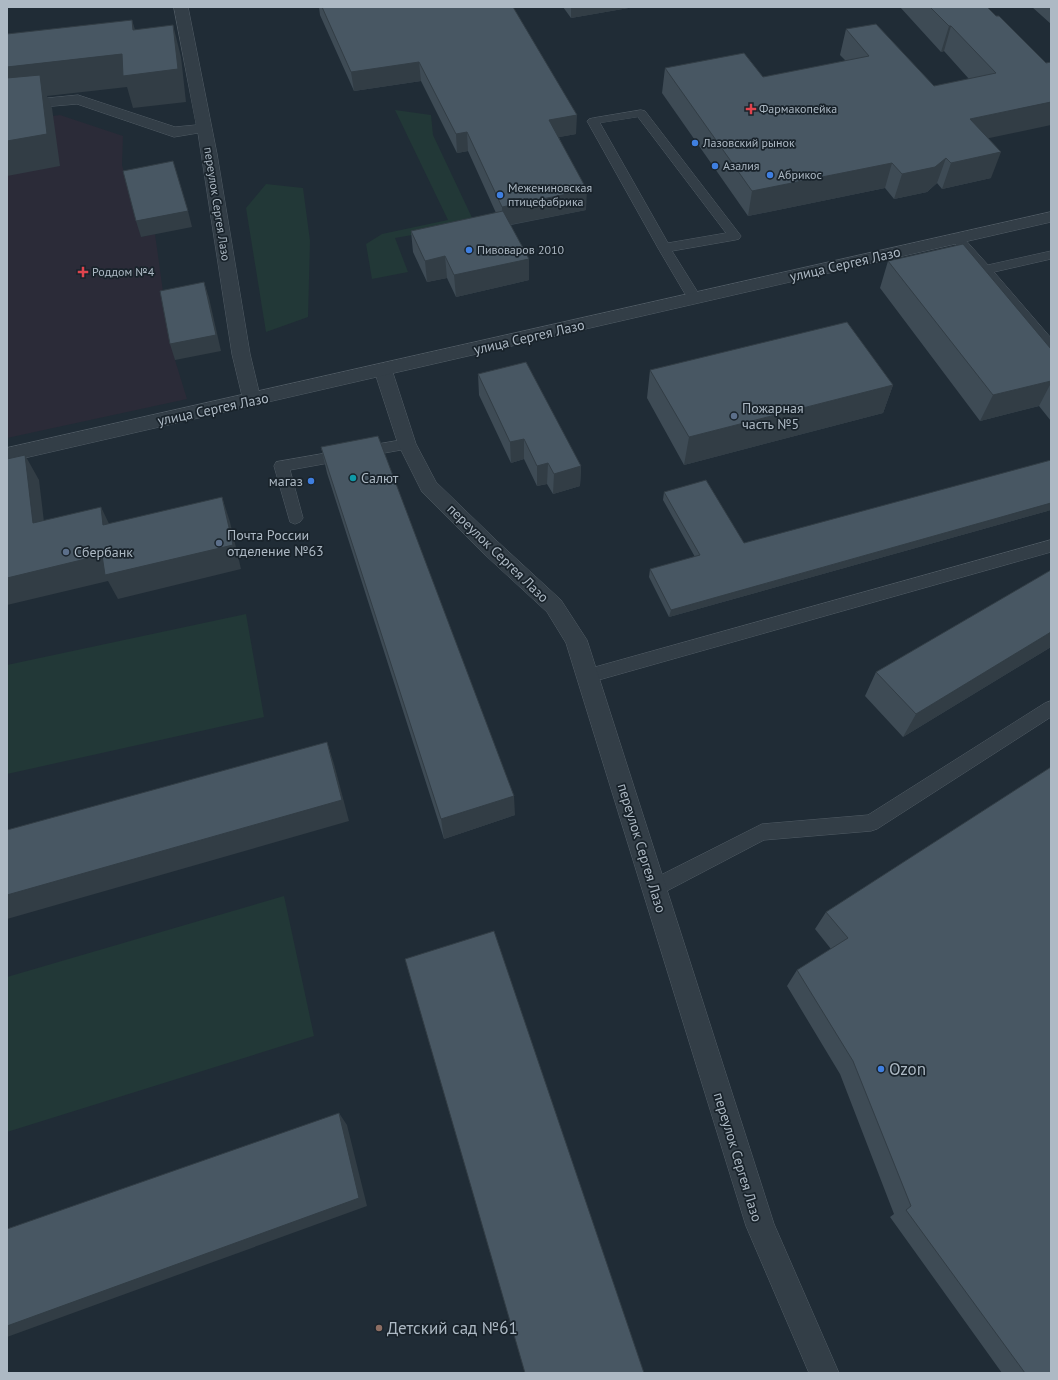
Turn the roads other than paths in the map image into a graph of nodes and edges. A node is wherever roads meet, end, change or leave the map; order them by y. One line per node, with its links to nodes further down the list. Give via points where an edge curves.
1 (181, 7): 3 (street, переулок Сергея Лазо)
2 (7, 106): 3 (street, via 78,99 174,132)
3 (204, 128): 12 (street, переулок Сергея Лазо, via 241,354)
4 (1051, 217): 5 (street, улица Сергея Лазо)
5 (957, 238): 8 (lane); 9 (street, улица Сергея Лазо)
6 (664, 248): 6 (lane, via 604,141 593,121 641,113 735,236); 9 (lane)
7 (1051, 255): 8 (lane)
8 (985, 270): 10 (lane)
9 (695, 299): 11 (street, улица Сергея Лазо)
10 (1051, 347)
11 (383, 370): 12 (street, улица Сергея Лазо); 13 (street, переулок Сергея Лазо)
12 (252, 400): 14 (street, улица Сергея Лазо)
13 (408, 444): 15 (lane, via 282,466); 17 (street, переулок Сергея Лазо, via 429,486 554,606 576,640)
14 (7, 455)
15 (295, 518)
16 (1051, 546): 17 (lane)
17 (588, 676): 19 (street, переулок Сергея Лазо)
18 (1051, 708): 19 (lane, via 871,823 762,832)
19 (654, 888): 20 (street, переулок Сергея Лазо, via 760,1226)
20 (824, 1373)

